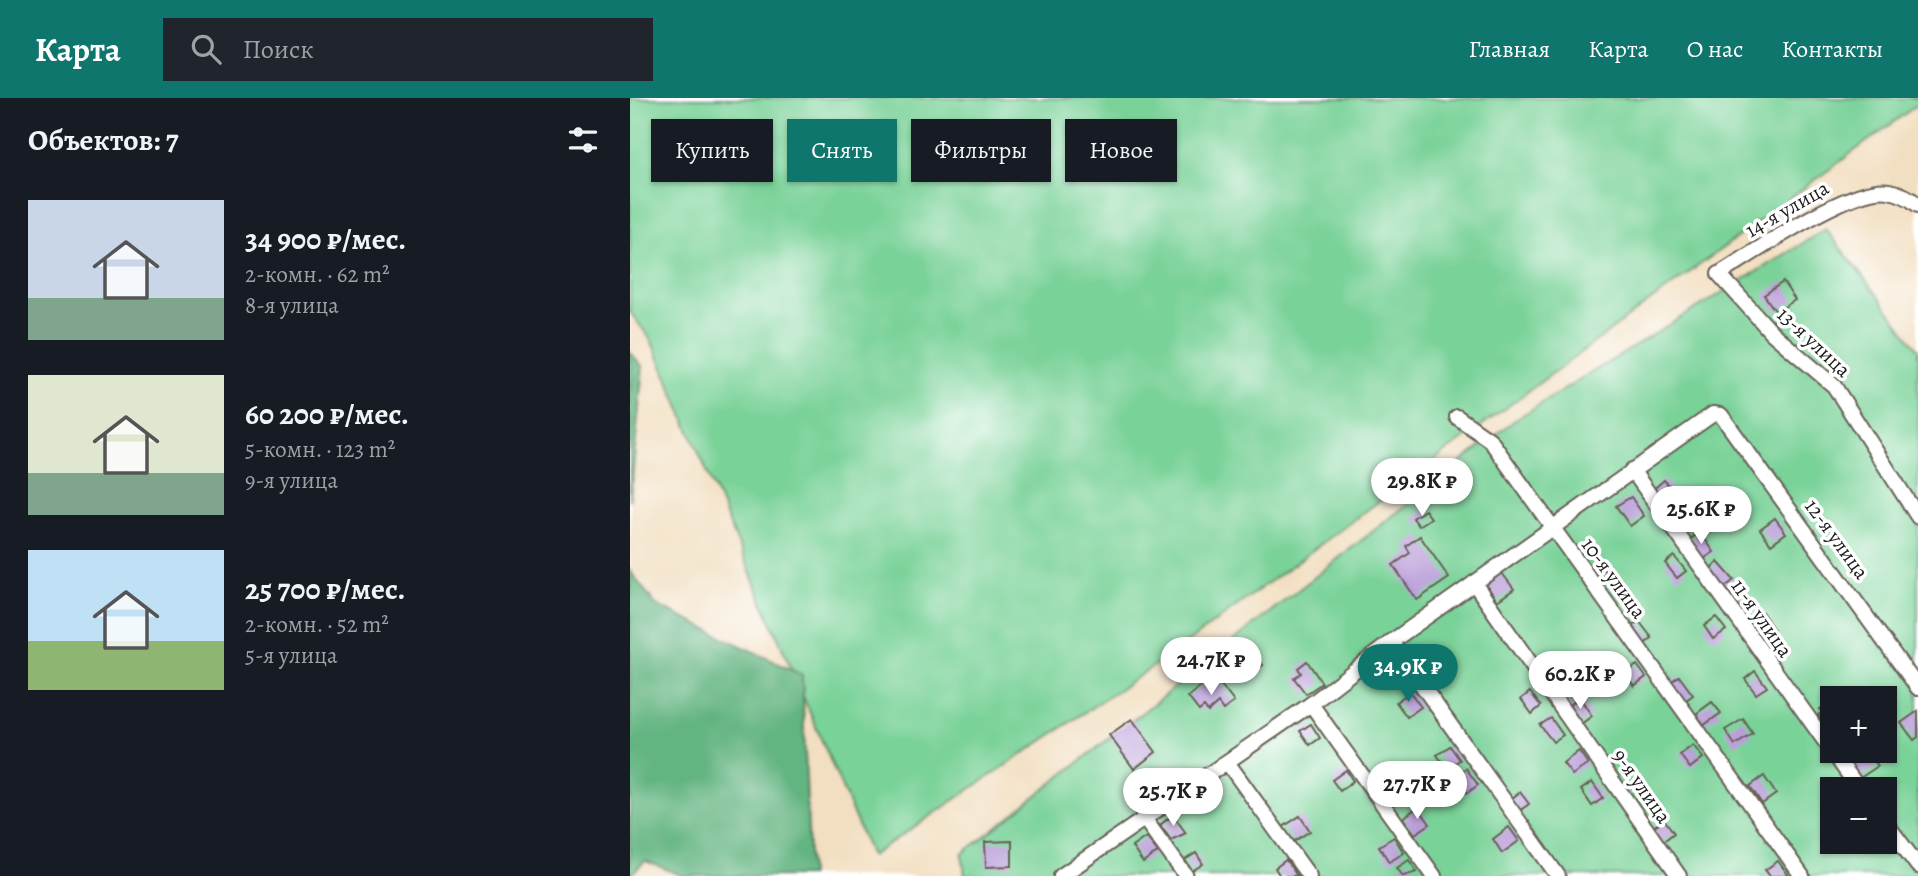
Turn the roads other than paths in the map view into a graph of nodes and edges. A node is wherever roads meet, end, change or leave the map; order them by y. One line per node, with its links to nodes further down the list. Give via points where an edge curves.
1 (1918, 205): 2 (street, 14-я улица, via 1887,190 1846,199)
2 (1719, 274): 5 (street, 13-я улица, via 1772,333 1834,386)
3 (1457, 417): 6 (street, 10-я улица, via 1490,440)
4 (1632, 470): 6 (street); 9 (street, 12-я улица, via 1713,414 1721,415); 12 (street, 11-я улица)
5 (1918, 517)
6 (1552, 529): 7 (street); 22 (street, 10-я улица)
7 (1474, 583): 8 (street); 21 (street, 9-я улица)
8 (1391, 642): 10 (street); 20 (street)
9 (1918, 688)
10 (1311, 704): 11 (street); 19 (street)
11 (1227, 762): 13 (street); 18 (street)
12 (1850, 777)
13 (1143, 817): 16 (street); 17 (street)
14 (1897, 838): 15 (street)
15 (1918, 866)
16 (1064, 875)
17 (1186, 876)
18 (1310, 876)
19 (1434, 876)
20 (1558, 876)
21 (1679, 876)
22 (1802, 876)

